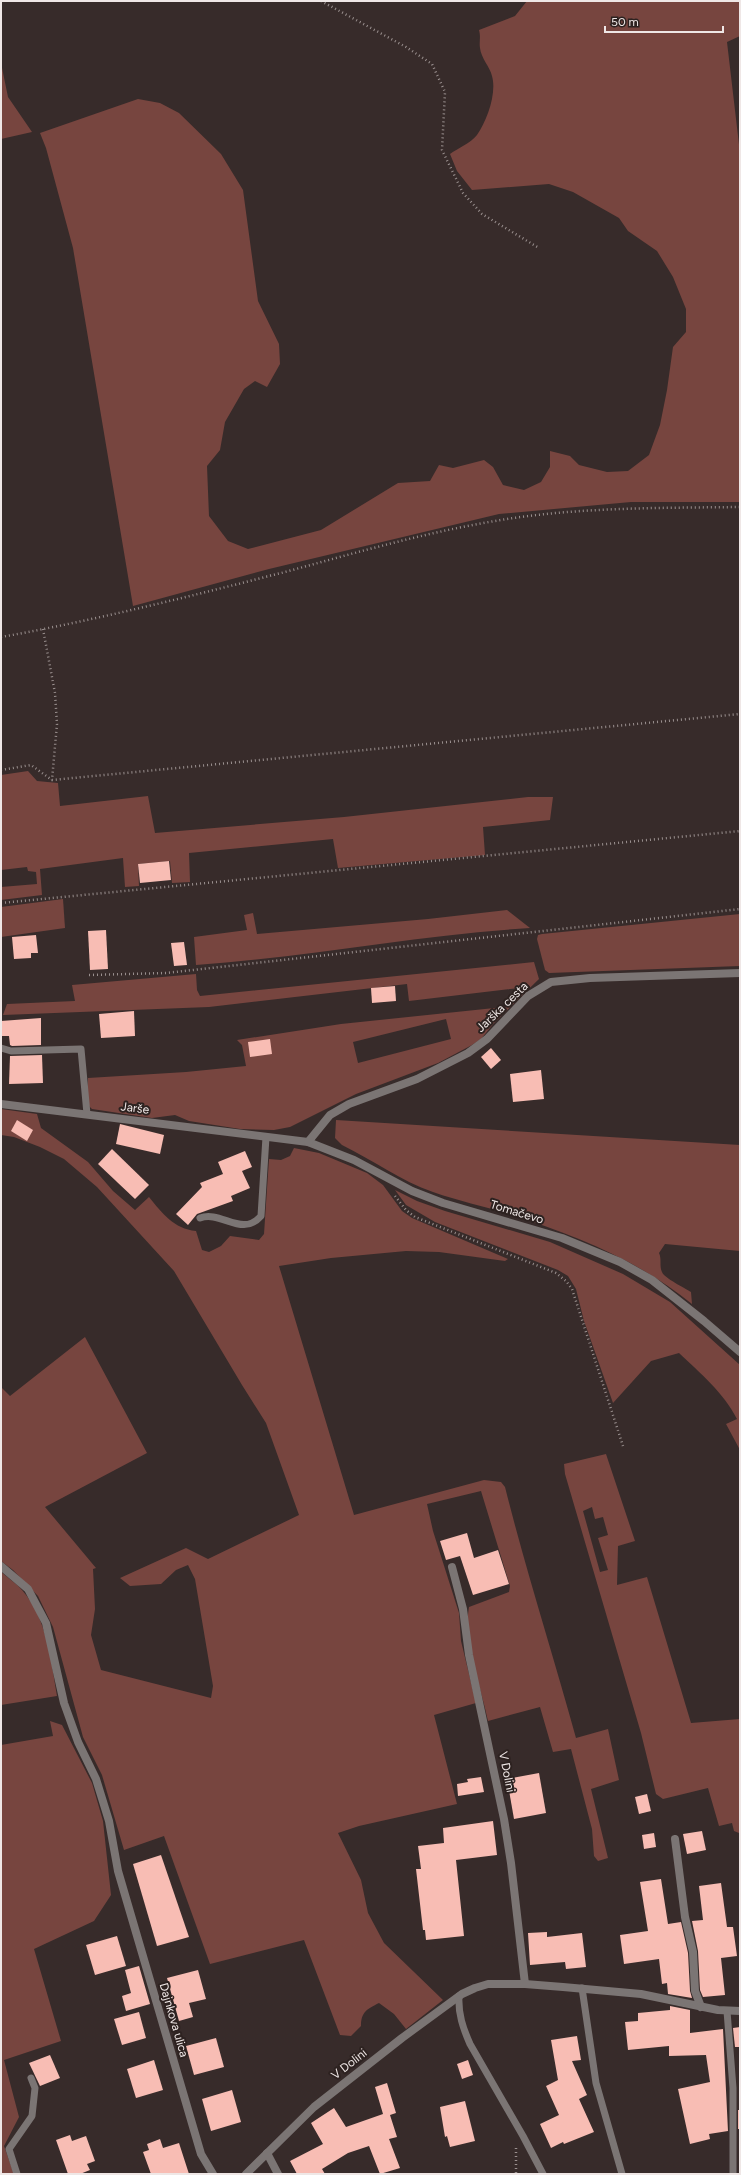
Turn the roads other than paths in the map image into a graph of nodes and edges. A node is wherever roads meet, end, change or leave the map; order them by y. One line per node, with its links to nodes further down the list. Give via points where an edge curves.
1 (740, 973): 6 (street, Jarška cesta, via 561,979 551,982 528,996 487,1039 468,1053 417,1079 364,1097 330,1115)
2 (1, 1048): 4 (lane, via 11,1051 81,1049)
3 (1, 1104): 4 (street, Jarše)
4 (87, 1114): 5 (street, Jarše)
5 (266, 1136): 6 (street, Tomačevo); 7 (lane, via 261,1216 256,1222 243,1225 206,1215)
6 (308, 1142): 8 (street, Tomačevo, via 354,1160 443,1203 562,1238 620,1262 652,1280)
7 (200, 1218)
8 (740, 1352)
9 (1, 1566): 20 (street, Dajnkova ulica, via 28,1589 46,1623 64,1703 78,1742 96,1780 109,1820 118,1871 201,2154)
10 (452, 1567): 12 (street, V Dolini, via 463,1609 504,1819)
11 (675, 1839): 15 (street, via 685,1917 693,1952 695,1991)
12 (525, 1984): 13 (street, V Dolini); 14 (street, V Dolini, via 488,1984)
13 (582, 1988): 15 (street, V Dolini, via 641,1994); 25 (lane, via 596,2083)
14 (459, 1996): 19 (street, V Dolini, via 314,2107); 24 (lane, via 458,2008 470,2044)
15 (701, 2007): 16 (street, V Dolini)
16 (727, 2011): 17 (street, V Dolini); 26 (lane, via 733,2088)
17 (740, 2011)
18 (31, 2078): 21 (lane, via 35,2088 32,2116 9,2149)
19 (267, 2153): 22 (street, V Dolini); 23 (street)
20 (211, 2173)
21 (17, 2174)
22 (246, 2174)
23 (278, 2174)
24 (543, 2174)
25 (622, 2174)
26 (733, 2174)

